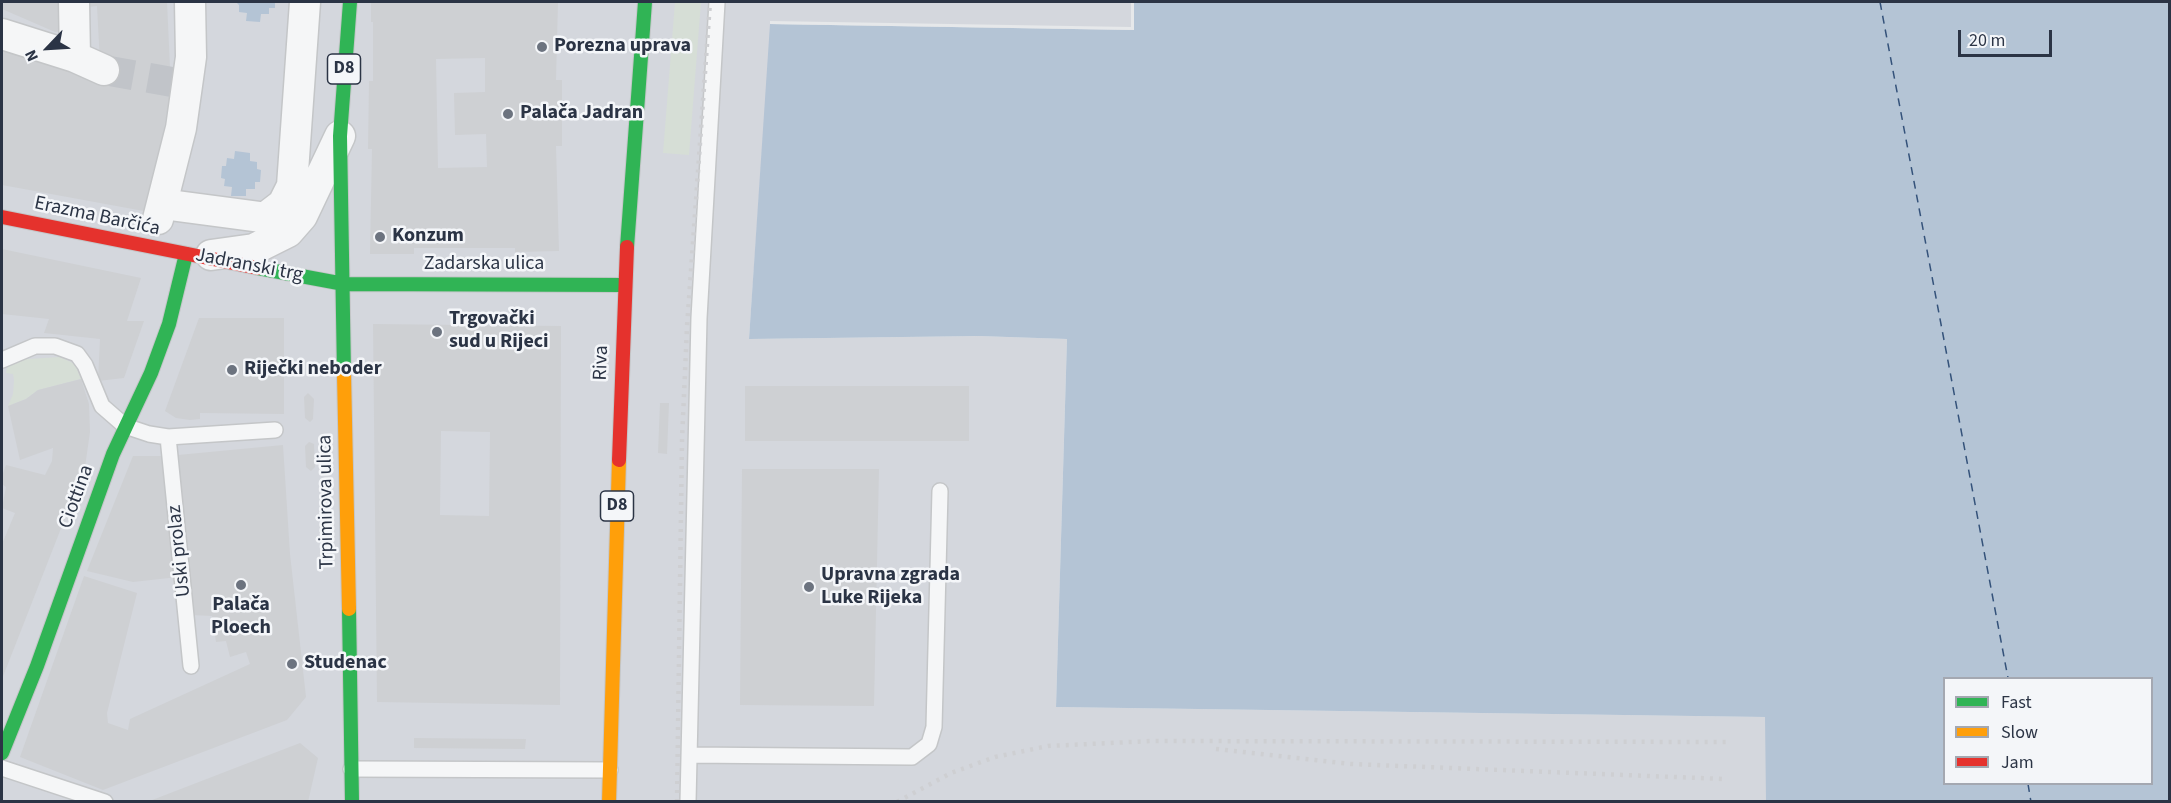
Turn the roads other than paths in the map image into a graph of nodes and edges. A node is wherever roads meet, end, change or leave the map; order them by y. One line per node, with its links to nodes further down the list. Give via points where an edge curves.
1 (74, 2): 8 (street)
2 (190, 2): 3 (street, via 191,57 181,128 157,213 275,218 292,186)
3 (305, 2)
4 (350, 2): 10 (main road, Jadranski trg / D8)
5 (645, 2): 14 (main road, Riva / D8)
6 (717, 2): 22 (lane, via 699,318)
7 (2, 34): 8 (street)
8 (75, 57): 9 (street)
9 (104, 70)
10 (340, 136): 12 (street, Jadranski trg, via 302,216 288,232 243,252); 13 (main road, Jadranski trg / D8)
11 (2, 217): 12 (main road, Erazma Barčića)
12 (186, 254): 13 (main road, Jadranski trg); 16 (main road, Ciottina, via 152,373)
13 (344, 284): 14 (main road, Zadarska ulica); 24 (main road, Trpimirova ulica / D8)
14 (624, 285): 25 (main road, Riva / D8)
15 (2, 360): 16 (lane, via 35,346 56,346 76,354 102,406)
16 (124, 426): 18 (lane); 21 (main road, Ciottina)
17 (275, 430): 18 (lane)
18 (168, 436): 20 (lane, Uski prolaz)
19 (940, 491): 22 (lane, via 934,728 929,744 912,757)
20 (191, 666)
21 (2, 753)
22 (689, 754): 29 (lane)
23 (2, 768): 26 (lane)
24 (351, 769): 25 (lane); 27 (main road, Trpimirova ulica)
25 (610, 770): 28 (main road, D8)
26 (105, 801)
27 (352, 801)
28 (609, 801)
29 (688, 801)

